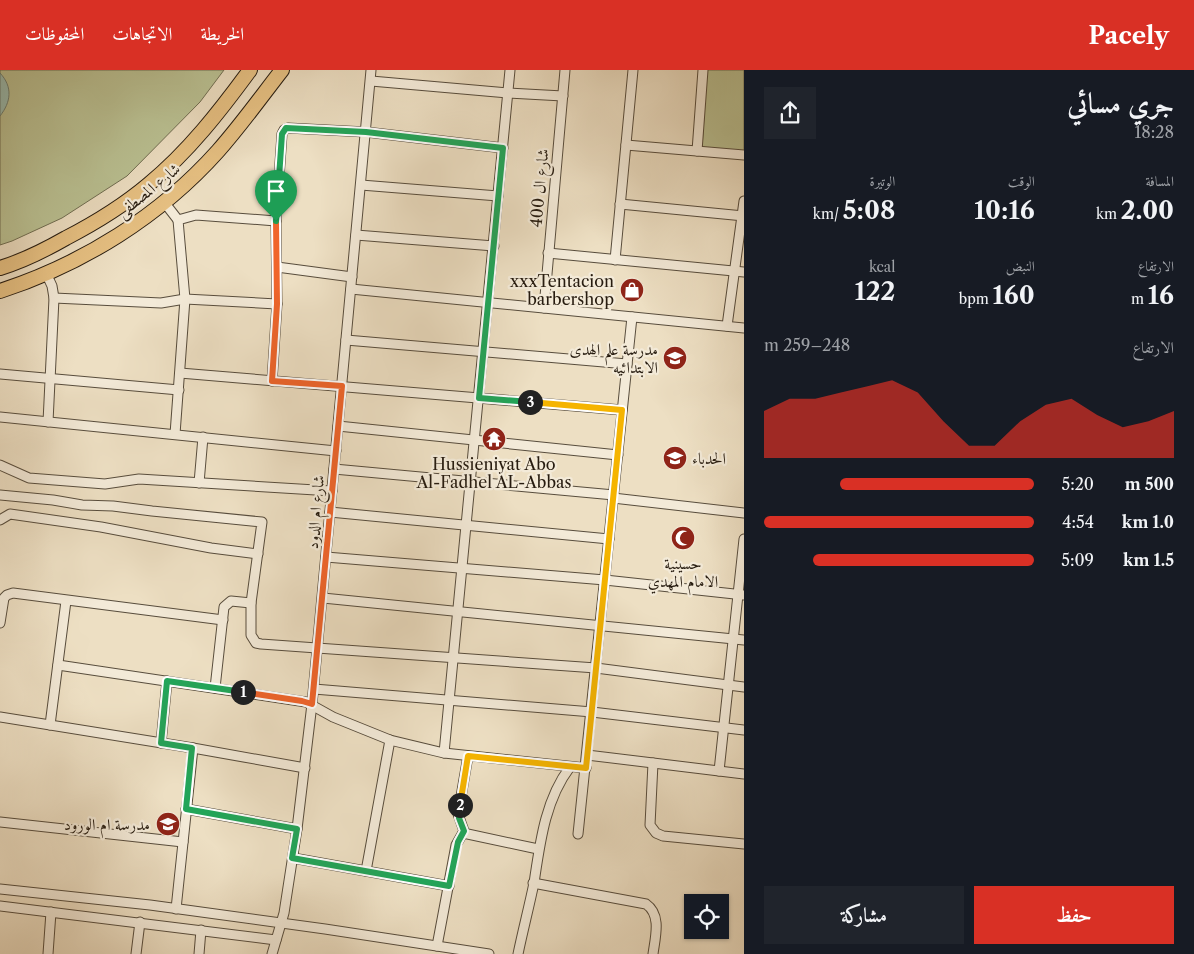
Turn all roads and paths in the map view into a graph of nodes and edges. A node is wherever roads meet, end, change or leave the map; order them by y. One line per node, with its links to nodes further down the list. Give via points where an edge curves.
1 (250, 70): 30 (highway, شارع المصطفى, via 199,134 150,184 89,226)
2 (282, 70): 20 (highway, شارع المصطفى, via 218,150)
3 (372, 70): 9 (street, شارع ام الدود)
4 (510, 70): 10 (street)
5 (565, 70): 11 (street, شارع ال 400)
6 (624, 70): 7 (street)
7 (633, 70): 13 (street)
8 (702, 70): 15 (street)
9 (370, 80): 10 (street); 12 (street, شارع ام الدود)
10 (508, 92): 11 (street); 14 (street)
11 (562, 96): 27 (street, شارع ال 400)
12 (366, 132): 14 (street); 17 (street, شارع ام الدود); 24 (street, via 284,130)
13 (626, 145): 15 (street); 21 (street)
14 (503, 148): 18 (street)
15 (697, 151): 16 (street)
16 (744, 155)
17 (361, 185): 18 (street); 25 (street, شارع ام الدود)
18 (498, 196): 26 (street)
19 (744, 200): 22 (street)
20 (164, 202): 23 (street); 32 (highway, شارع المصطفى, via 103,245)
21 (620, 204): 22 (street); 28 (street)
22 (743, 215): 31 (street)
23 (178, 220): 24 (street, via 196,215); 37 (street)
24 (276, 221): 29 (street)
25 (356, 235): 26 (street); 33 (street, شارع ام الدود)
26 (494, 246): 38 (street)
27 (548, 254): 28 (street); 40 (street, شارع ال 400)
28 (615, 260): 31 (street)
29 (277, 267): 33 (street); 39 (street)
30 (0, 268)
31 (739, 271): 42 (street)
32 (46, 273): 35 (highway, شارع المصطفى); 36 (street)
33 (352, 277): 34 (street, شارع ام الدود)
34 (351, 289): 38 (street); 44 (street, شارع ام الدود)
35 (0, 291)
36 (54, 298): 37 (street, via 161,303); 49 (street)
37 (185, 299): 39 (street); 47 (street)
38 (488, 302): 40 (street); 45 (street)
39 (277, 304): 50 (street)
40 (544, 308): 41 (street)
41 (632, 317): 42 (street); 46 (street)
42 (727, 326): 43 (street)
43 (744, 328)
44 (346, 340): 45 (street); 51 (street, شارع ام الدود)
45 (483, 352): 46 (street); 53 (street)
46 (627, 364): 54 (street)
47 (180, 373): 50 (street); 52 (street)
48 (0, 374): 49 (street)
49 (50, 378): 52 (street); 56 (street)
50 (272, 381): 51 (street)
51 (342, 386): 53 (street); 57 (street, شارع ام الدود)
52 (179, 390): 58 (street)
53 (479, 398): 54 (street); 60 (street)
54 (622, 410): 62 (street)
55 (0, 417): 56 (street)
56 (48, 422): 58 (street)
57 (338, 426): 60 (street); 61 (street, شارع ام الدود)
58 (175, 434): 59 (street)
59 (203, 437): 61 (street); 66 (street)
60 (474, 440): 62 (street); 65 (street)
61 (336, 451): 64 (street, شارع ام الدود)
62 (618, 455): 69 (street)
63 (0, 465): 66 (street, via 29,478 105,484 139,479)
64 (334, 469): 65 (street); 67 (street, شارع ام الدود)
65 (470, 482): 69 (street); 73 (street)
66 (199, 483): 67 (street)
67 (332, 491): 70 (street, شارع ام الدود)
68 (0, 495): 76 (street, via 262,522)
69 (613, 497): 71 (street); 74 (street)
70 (330, 512): 73 (street); 77 (street, شارع ام الدود)
71 (744, 513)
72 (0, 520): 76 (street, via 10,514)
73 (466, 525): 74 (street); 78 (street)
74 (609, 539): 79 (street)
75 (744, 540): 80 (street)
76 (258, 554): 83 (street)
77 (326, 556): 78 (street); 81 (street, شارع ام الدود)
78 (462, 568): 79 (street); 84 (street)
79 (605, 580): 80 (street); 87 (street)
80 (741, 594): 88 (street)
81 (322, 598): 84 (street); 90 (street, شارع ام الدود)
82 (66, 601): 85 (street); 86 (street, via 10,593 4,598); 92 (street)
83 (251, 603): 85 (street, via 229,602 224,607); 90 (street, via 251,635 256,643)
84 (458, 611): 87 (street); 91 (street)
85 (223, 620): 97 (street)
86 (0, 623)
87 (600, 625): 88 (street); 93 (street)
88 (733, 639): 89 (street); 95 (street)
89 (744, 640)
90 (318, 649): 91 (street); 98 (street, شارع ام الدود)
91 (453, 658): 93 (street); 99 (street)
92 (58, 664): 94 (street); 103 (street)
93 (596, 668): 95 (street); 101 (street)
94 (167, 681): 97 (street); 107 (street)
95 (728, 685): 96 (street); 104 (street)
96 (744, 687)
97 (215, 688): 100 (street)
98 (314, 689): 99 (street); 100 (street, شارع ام الدود)
99 (449, 700): 101 (street); 109 (street)
100 (312, 704): 106 (street, via 333,717); 114 (street, شارع ام الدود)
101 (592, 712): 104 (street); 110 (street)
102 (0, 716): 103 (street)
103 (50, 725): 107 (street)
104 (723, 728): 105 (street); 116 (street)
105 (744, 730)
106 (390, 740): 109 (street); 127 (street)
107 (161, 743): 108 (street)
108 (192, 748): 114 (street); 118 (street)
109 (444, 753): 111 (street)
110 (587, 755): 112 (street); 115 (street)
111 (468, 756): 113 (street); 121 (street, via 458,814)
112 (653, 763): 116 (street); 124 (street, via 650,825 653,831 663,836)
113 (570, 767): 115 (street); 125 (street, via 555,790)
114 (305, 768): 120 (street, شارع ام الدود)
115 (586, 768): 122 (street)
116 (718, 770): 117 (street)
117 (744, 774)
118 (186, 809): 120 (street); 123 (street)
119 (0, 822): 123 (street)
120 (297, 829): 126 (street, شارع ام الدود)
121 (463, 833): 125 (street); 129 (street, via 458,842)
122 (578, 834)
123 (183, 842): 132 (street)
124 (744, 844)
125 (538, 849): 128 (street)
126 (292, 858): 127 (street); 135 (street, شارع ام الدود)
127 (366, 871): 129 (street)
128 (533, 884): 144 (street); 145 (street, via 646,904 655,916)
129 (449, 886): 138 (street)
130 (0, 889): 132 (street)
131 (0, 906): 133 (street)
132 (176, 909): 135 (street)
133 (51, 912): 134 (street); 139 (street)
134 (140, 922): 136 (street); 140 (street)
135 (281, 923): 137 (street, شارع ام الدود); 138 (street)
136 (201, 930): 137 (street); 141 (street)
137 (276, 940): 142 (street, شارع ام الدود)
138 (437, 946): 143 (street)
139 (48, 954)
140 (136, 954)
141 (199, 954)
142 (275, 954)
143 (489, 954)
144 (518, 954)
145 (653, 954)

